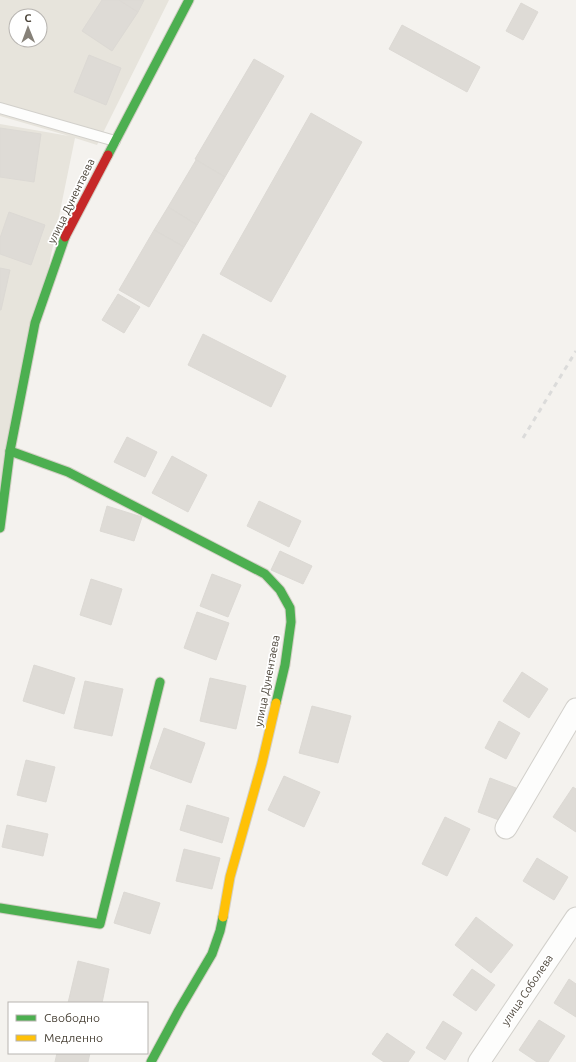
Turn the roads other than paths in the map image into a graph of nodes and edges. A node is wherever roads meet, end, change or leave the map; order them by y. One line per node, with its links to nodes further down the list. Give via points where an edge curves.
1 (189, 0): 3 (street, улица Дунентаева)
2 (0, 108): 3 (lane)
3 (115, 141): 4 (street, улица Дунентаева, via 66,234 35,322)
4 (10, 451): 5 (street, улица Дунентаева); 12 (street, улица Дунентаева, via 68,472 265,574 280,590 290,608 285,665 262,763 230,877 220,931 212,954)
5 (3, 472): 6 (street, улица Дунентаева)
6 (0, 528)
7 (160, 682): 10 (street, via 100,924)
8 (576, 709): 9 (street)
9 (506, 828)
10 (0, 908)
11 (576, 918): 13 (street, улица Соболева)
12 (151, 1062)
13 (479, 1062)

